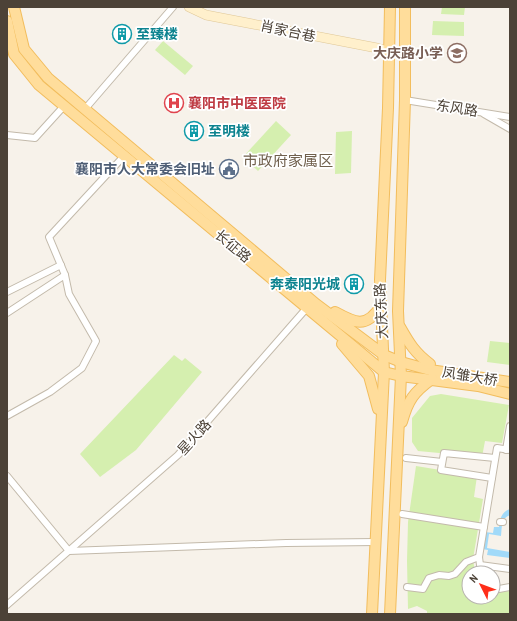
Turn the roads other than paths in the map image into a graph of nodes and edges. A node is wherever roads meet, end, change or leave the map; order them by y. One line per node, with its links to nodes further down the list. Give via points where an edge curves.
1 (14, 7): 11 (main road, 长征路, via 24,49 48,78)
2 (173, 7): 11 (street)
3 (189, 7): 7 (street, 肖家台巷, via 206,15)
4 (390, 7): 7 (main road, 大庆东路)
5 (405, 7): 9 (main road, 大庆东路)
6 (7, 21): 8 (main road, 长征路)
7 (388, 51): 22 (main road, 大庆东路)
8 (11, 55): 10 (main road, 长征路)
9 (405, 100): 12 (street, 东风路); 25 (main road, 大庆东路)
10 (64, 106): 15 (street, via 35,138); 16 (main road, 长征路)
11 (85, 109): 21 (main road, 长征路)
12 (479, 112): 13 (street, 东风路); 14 (street)
13 (510, 117)
14 (510, 129)
15 (7, 135)
16 (124, 156): 17 (street, via 49,237); 19 (main road, 长征路)
17 (61, 265): 18 (street); 20 (street)
18 (65, 275): 24 (street); 36 (street, via 69,294 96,341 82,368 50,392)
19 (283, 288): 23 (main road, via 289,297); 29 (main road, 长征路)
20 (7, 292)
21 (316, 304): 22 (main road, via 354,322 365,322 375,315); 26 (main road, 长征路)
22 (381, 306): 26 (main road, 大庆东路)
23 (305, 310): 37 (main road, via 342,344 369,376); 49 (street, 星火路, via 178,455)
24 (7, 313)
25 (399, 326): 27 (main road, 大庆东路); 28 (main road, via 412,348)
26 (384, 355): 27 (main road, 长征路); 29 (main road, 大庆东路)
27 (405, 363): 28 (main road, 长征路); 30 (main road, 大庆东路)
28 (431, 371): 30 (main road, 长征路); 31 (main road, 长征路); 32 (main road, 凤雏大桥); 33 (main road, 长征路); 39 (main road, via 410,400)
29 (384, 372): 30 (main road, 长征路); 37 (main road, 大庆东路)
30 (401, 376): 39 (main road, 大庆东路)
31 (510, 377)
32 (510, 382)
33 (478, 386): 34 (main road, 凤雏大桥); 35 (main road, 长征路)
34 (510, 389)
35 (510, 394)
36 (7, 416)
37 (381, 423): 48 (main road, 大庆东路)
38 (510, 426): 40 (street)
39 (398, 435): 55 (main road, 大庆东路)
40 (508, 450): 42 (street, via 496,448)
41 (406, 458): 43 (street)
42 (495, 458): 43 (street, via 444,453); 45 (street)
43 (442, 462): 45 (street, via 441,470)
44 (7, 476): 49 (street)
45 (492, 478): 47 (street)
46 (402, 514): 47 (street)
47 (484, 527): 50 (street)
48 (376, 542): 49 (street); 54 (main road, 大庆东路)
49 (69, 551): 53 (street, 星火路)
50 (479, 557): 51 (street); 52 (street, via 466,562 455,574 429,578 423,589)
51 (480, 565)
52 (407, 587)
53 (7, 605)
54 (372, 614)
55 (390, 614)

